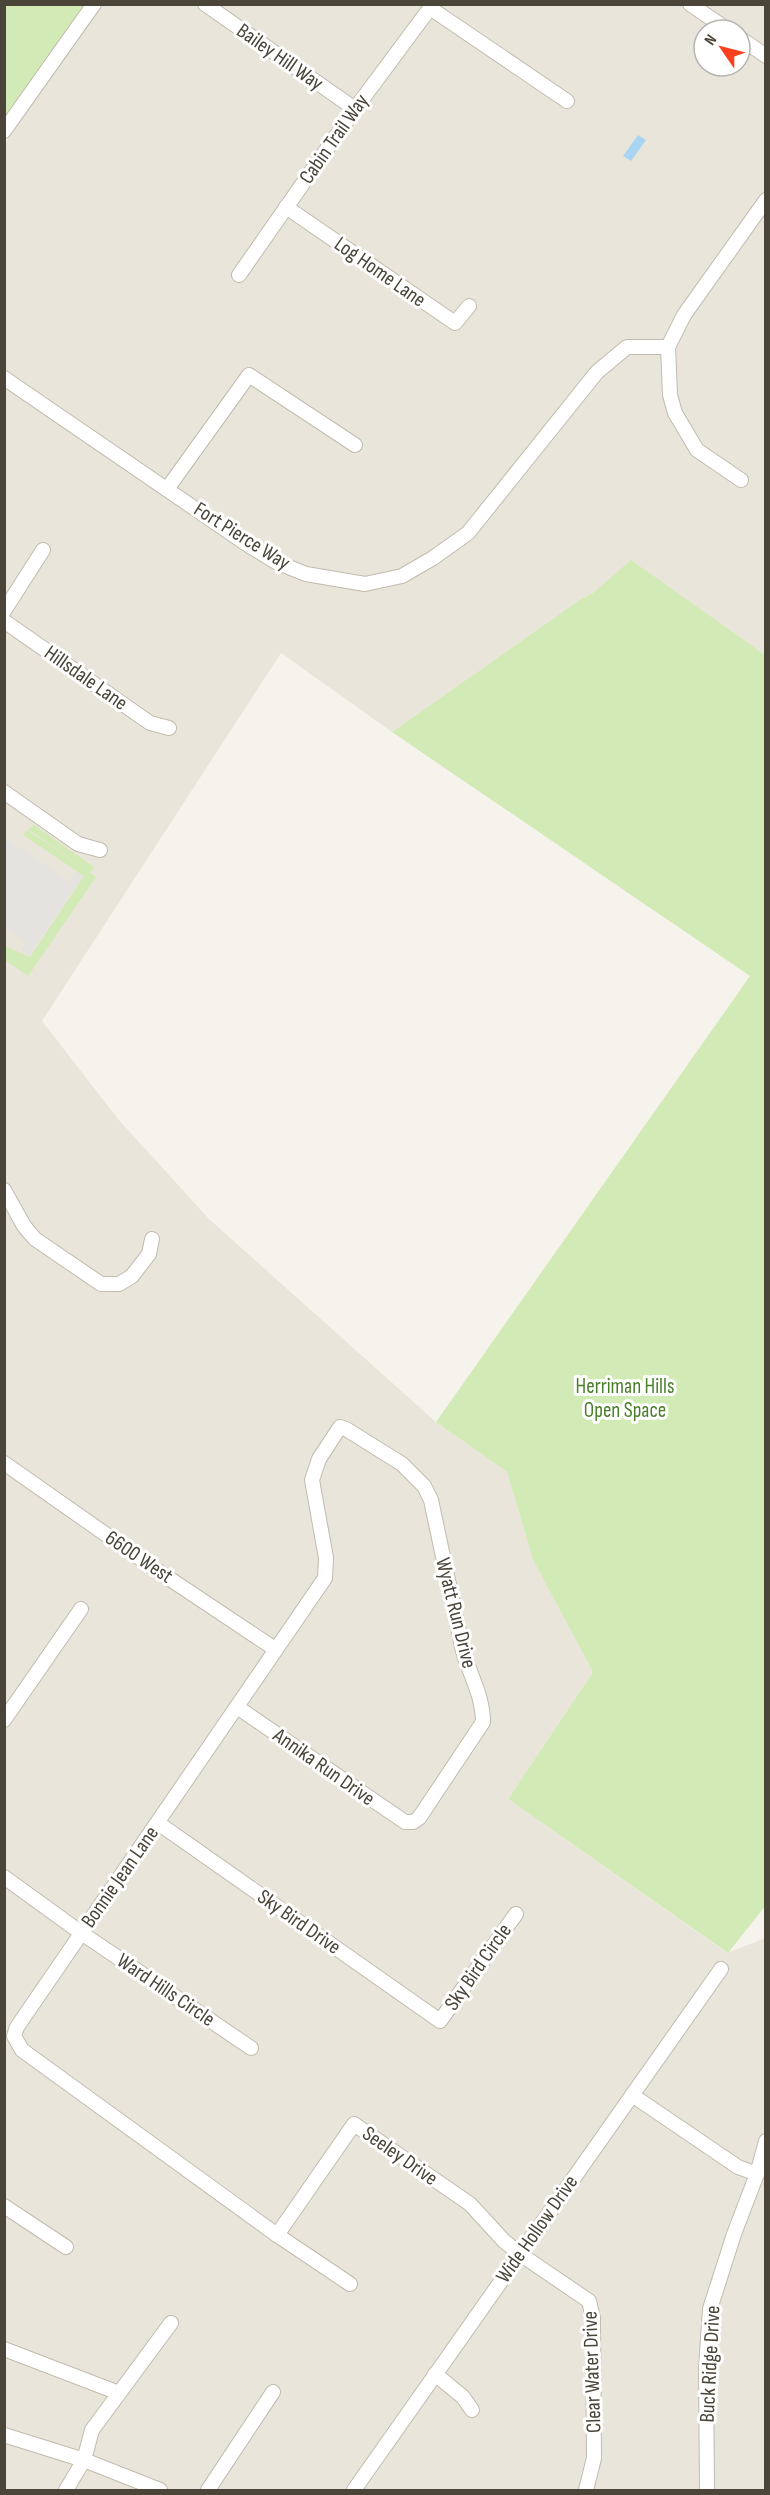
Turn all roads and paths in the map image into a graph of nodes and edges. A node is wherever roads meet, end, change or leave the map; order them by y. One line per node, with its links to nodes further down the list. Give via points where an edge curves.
1 (94, 4): 10 (street)
2 (205, 4): 9 (street, Bailey Hill Way)
3 (690, 4): 5 (street)
4 (431, 6): 8 (street); 9 (street, Cabin Trail Way)
5 (710, 18)
6 (752, 47): 7 (street)
7 (765, 56)
8 (567, 101)
9 (355, 109): 12 (street, Cabin Trail Way)
10 (4, 131)
11 (765, 200): 15 (street, via 684,315)
12 (286, 207): 13 (street, Cabin Trail Way); 14 (street, Log Home Lane, via 455,323)
13 (238, 275)
14 (469, 306)
15 (668, 347): 18 (street, via 670,395 675,413 697,450); 19 (street, Fort Pierce Way, via 627,347 597,372 468,533 402,576 365,584 306,574 248,545)
16 (4, 378): 19 (street, Fort Pierce Way)
17 (355, 445): 19 (street, via 249,375)
18 (741, 480)
19 (167, 489)
20 (43, 550): 21 (street)
21 (4, 612)
22 (4, 621): 23 (street, Hillsdale Lane, via 150,723)
23 (170, 728)
24 (4, 792): 25 (street, via 78,844)
25 (100, 850)
26 (4, 1190): 27 (street, via 35,1239 101,1284 119,1284 132,1276 148,1254)
27 (152, 1239)
28 (340, 1427): 31 (street, Bonnie Jean Lane, via 319,1459 312,1480 326,1558 325,1578); 34 (street, Wyatt Run Drive, via 402,1464 424,1486 463,1652 479,1691 483,1722)
29 (4, 1463): 31 (street, 6600 West)
30 (81, 1608): 33 (street)
31 (275, 1649): 32 (street, Bonnie Jean Lane)
32 (237, 1707): 34 (street, Annika Run Drive, via 398,1819); 35 (street, Bonnie Jean Lane)
33 (7, 1712)
34 (413, 1822)
35 (158, 1823): 38 (street, Bonnie Jean Lane); 40 (street, Sky Bird Drive)
36 (4, 1877): 38 (street, Ward Hills Circle)
37 (516, 1914): 40 (street, Sky Bird Circle)
38 (80, 1932): 41 (street, Ward Hills Circle); 46 (street, Bonnie Jean Lane, via 16,2027 17,2044)
39 (721, 1969): 42 (street, Wide Hollow Drive)
40 (440, 2021)
41 (251, 2048)
42 (632, 2095): 44 (street, via 738,2167); 48 (street, Wide Hollow Drive)
43 (765, 2141): 44 (street, Buck Ridge Drive)
44 (757, 2174): 63 (street, Buck Ridge Drive, via 710,2309 706,2368)
45 (4, 2206): 47 (street)
46 (277, 2235): 48 (street, Seeley Drive, via 354,2124 470,2204); 49 (street)
47 (66, 2247)
48 (520, 2254): 52 (street, Wide Hollow Drive); 62 (street, Clear Water Drive, via 590,2301 594,2458)
49 (350, 2284)
50 (171, 2323): 54 (street)
51 (4, 2349): 54 (street)
52 (435, 2374): 55 (street, via 463,2397); 61 (street, Wide Hollow Drive)
53 (273, 2392): 60 (street)
54 (119, 2393): 57 (street, via 92,2430)
55 (472, 2410)
56 (4, 2435): 57 (street)
57 (84, 2460): 58 (street); 59 (street)
58 (66, 2490)
59 (160, 2490)
60 (208, 2490)
61 (354, 2490)
62 (586, 2490)
63 (707, 2490)

